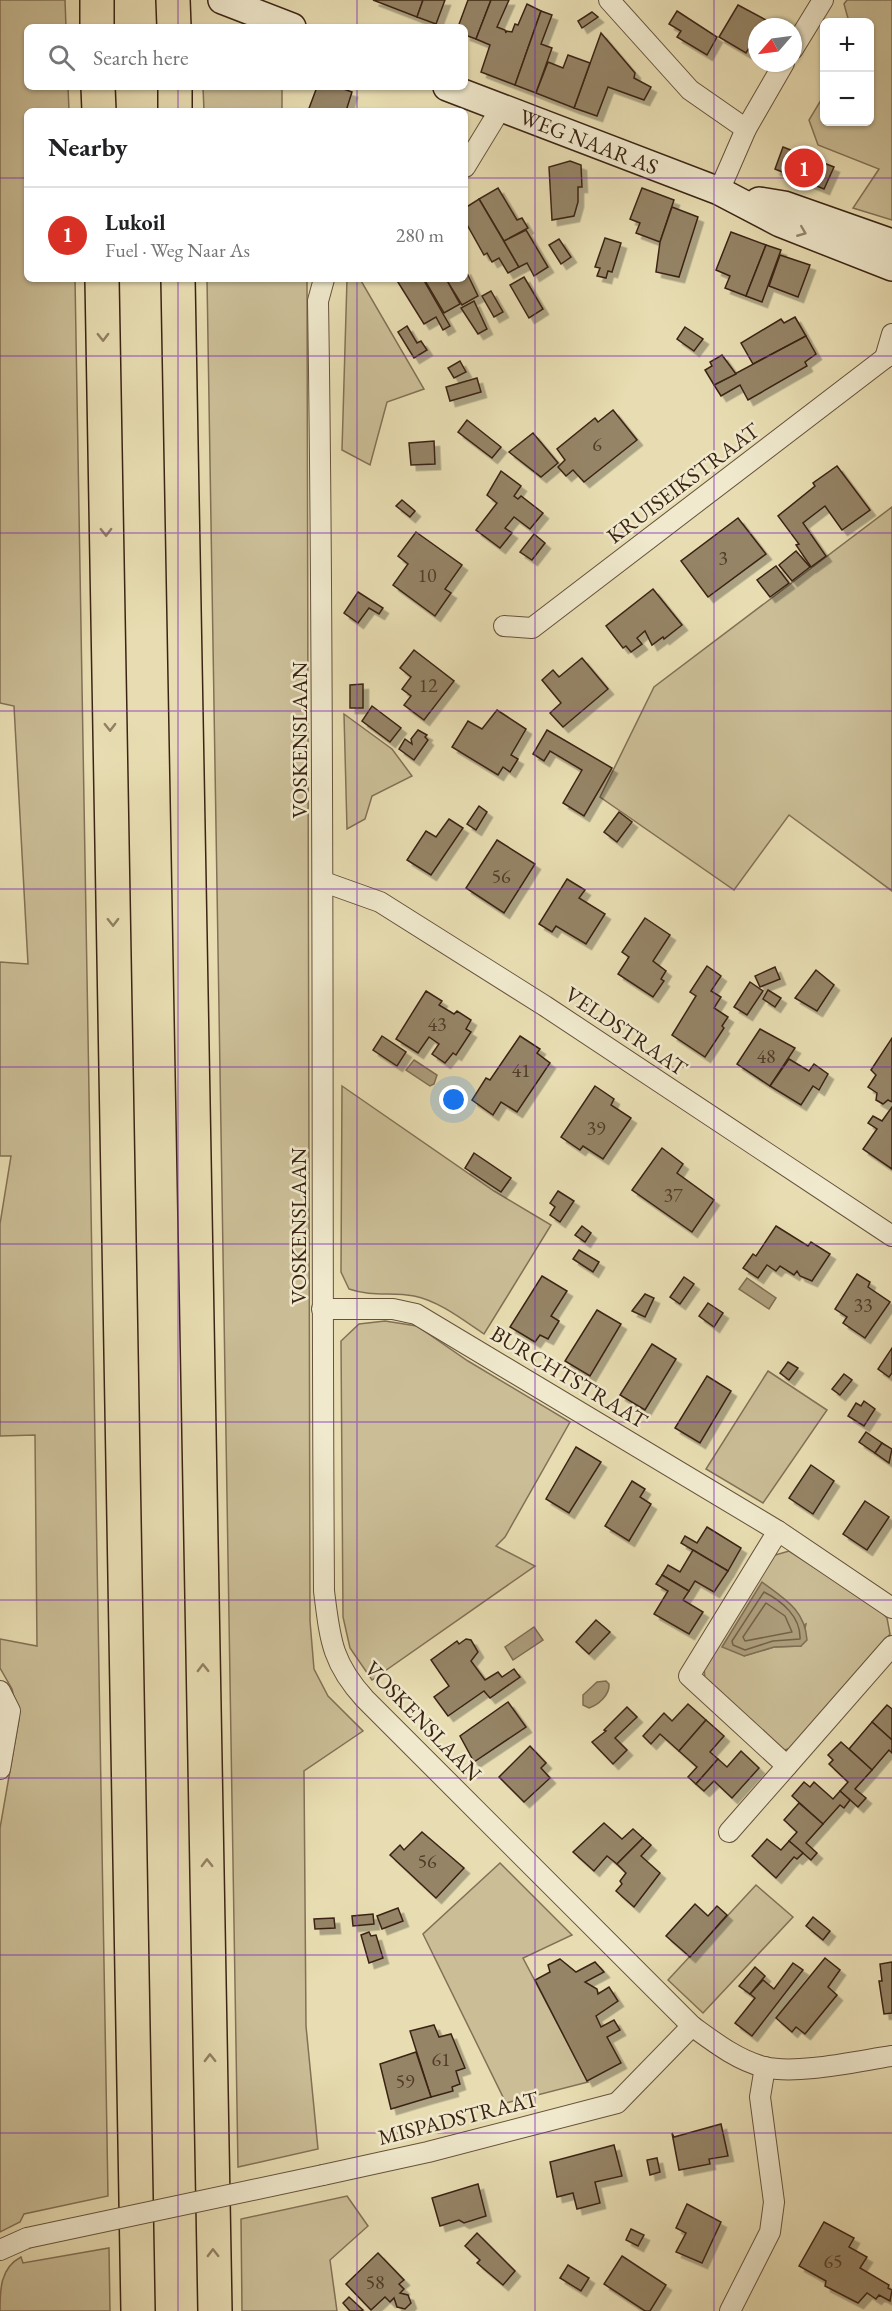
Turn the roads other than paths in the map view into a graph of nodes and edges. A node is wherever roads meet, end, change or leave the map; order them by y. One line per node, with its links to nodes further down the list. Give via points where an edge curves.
1 (97, 0): 6 (highway)
2 (173, 0): 7 (highway)
3 (222, 0): 8 (main road)
4 (609, 0): 17 (street, via 690,90)
5 (823, 0): 9 (street)
6 (97, 24)
7 (174, 24)
8 (284, 24)
9 (802, 34)
10 (779, 72): 17 (street)
11 (98, 90): 14 (highway)
12 (175, 90): 15 (highway)
13 (455, 90): 16 (main road, WEG NAAR AS)
14 (99, 108)
15 (175, 108)
16 (501, 108): 18 (street); 19 (main road, WEG NAAR AS)
17 (746, 129): 19 (street)
18 (468, 163)
19 (725, 194): 20 (main road, WEG NAAR AS, via 784,205); 21 (main road, WEG NAAR AS, one-way to 21, via 780,223)
20 (892, 243)
21 (892, 267)
22 (102, 282): 42 (highway, one-way to 42)
23 (178, 282): 43 (highway, one-way to 23)
24 (323, 282): 28 (street, VOSKENSLAAN, via 318,301)
25 (892, 334): 26 (street)
26 (888, 360): 27 (street, KRUISEIKSTRAAT, via 532,628)
27 (504, 626)
28 (324, 882): 29 (street, VELDSTRAAT, via 380,902 555,1012); 30 (street, VOSKENSLAAN)
29 (892, 1236)
30 (322, 1309): 31 (street, BURCHTSTRAAT, via 393,1309 416,1314); 38 (street, VOSKENSLAAN, via 324,1591 330,1638 346,1678)
31 (778, 1531): 32 (street, BURCHTSTRAAT); 35 (street, via 689,1676)
32 (892, 1608)
33 (892, 1646): 35 (street)
34 (0, 1690): 36 (street, via 9,1711)
35 (787, 1766): 37 (street)
36 (0, 1768)
37 (729, 1832)
38 (692, 2026): 40 (street, via 724,2050); 41 (street, MISPADSTRAAT, bridge, via 616,2103 428,2152 27,2238)
39 (892, 2056): 40 (street, via 820,2067)
40 (765, 2067): 44 (street, via 760,2097 774,2202 770,2232)
41 (0, 2250)
42 (138, 2311)
43 (214, 2311)
44 (730, 2311)

